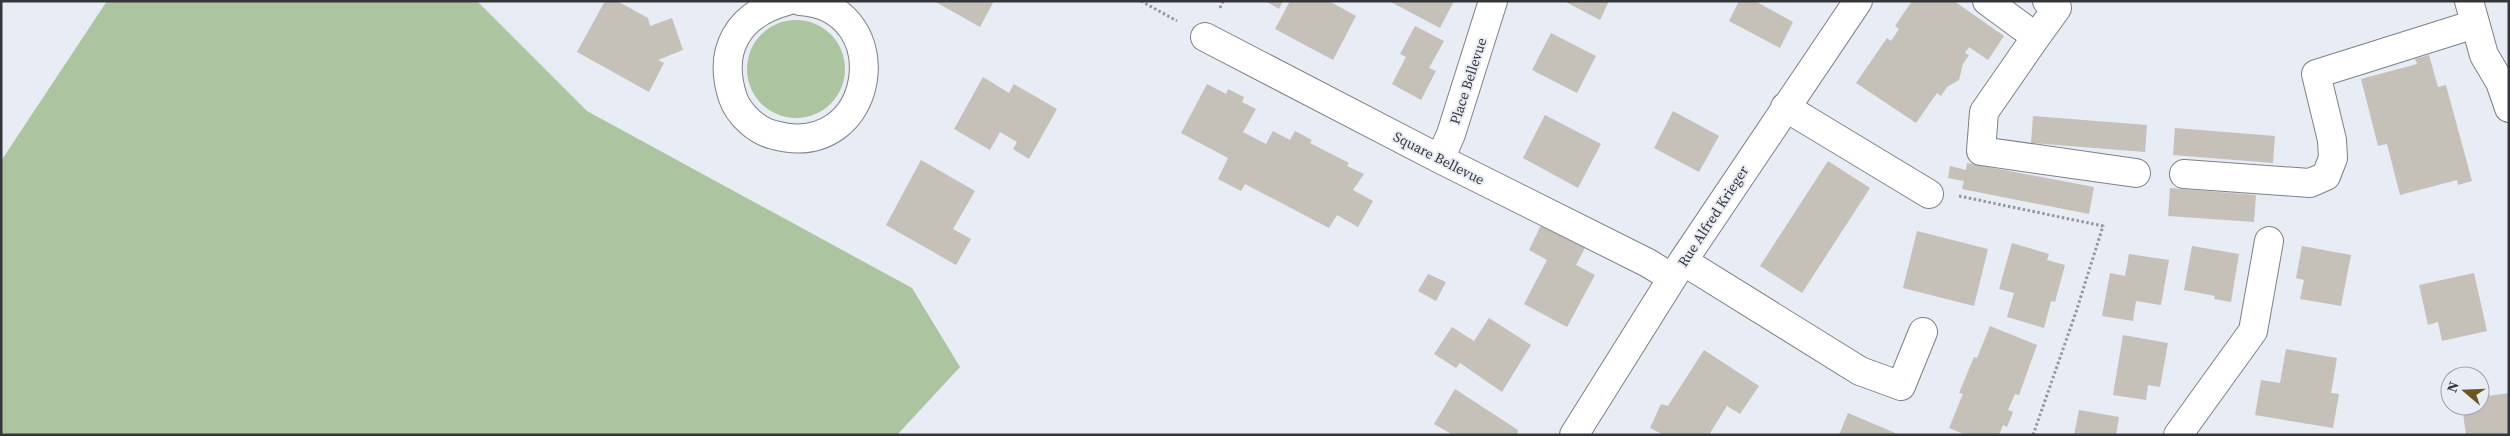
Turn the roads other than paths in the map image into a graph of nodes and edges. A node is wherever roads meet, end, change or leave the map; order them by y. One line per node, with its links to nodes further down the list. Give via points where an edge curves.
1 (788, 1): 7 (street, via 768,6 749,19 735,37 727,58 727,73 734,102 748,120 767,133 789,139 812,138 834,129 851,113 862,93 866,69 862,46)
2 (800, 1): 7 (street)
3 (1493, 1): 14 (street, Place Bellevue)
4 (1858, 1): 12 (street, Rue Alfred Krieger)
5 (1987, 1): 10 (street)
6 (2047, 1): 10 (street, via 2057,8)
7 (835, 6)
8 (2472, 13): 11 (street, via 2484,55); 16 (street, via 2316,74 2332,140 2333,158 2326,176 2310,183)
9 (1205, 37): 14 (street, Square Bellevue)
10 (2036, 37): 15 (street, via 1984,112 1981,150)
11 (2500, 67): 13 (street, via 2500,82)
12 (1785, 107): 17 (street); 19 (street, Rue Alfred Krieger)
13 (2509, 108)
14 (1440, 159): 19 (street, Square Bellevue, via 1648,263)
15 (2136, 173)
16 (2184, 174)
17 (1929, 194)
18 (2270, 241): 22 (street, via 2253,331)
19 (1678, 269): 20 (street, Square Bellevue, via 1860,370 1901,386); 21 (street, Rue Alfred Krieger)
20 (1923, 332)
21 (1574, 435)
22 (2178, 435)

